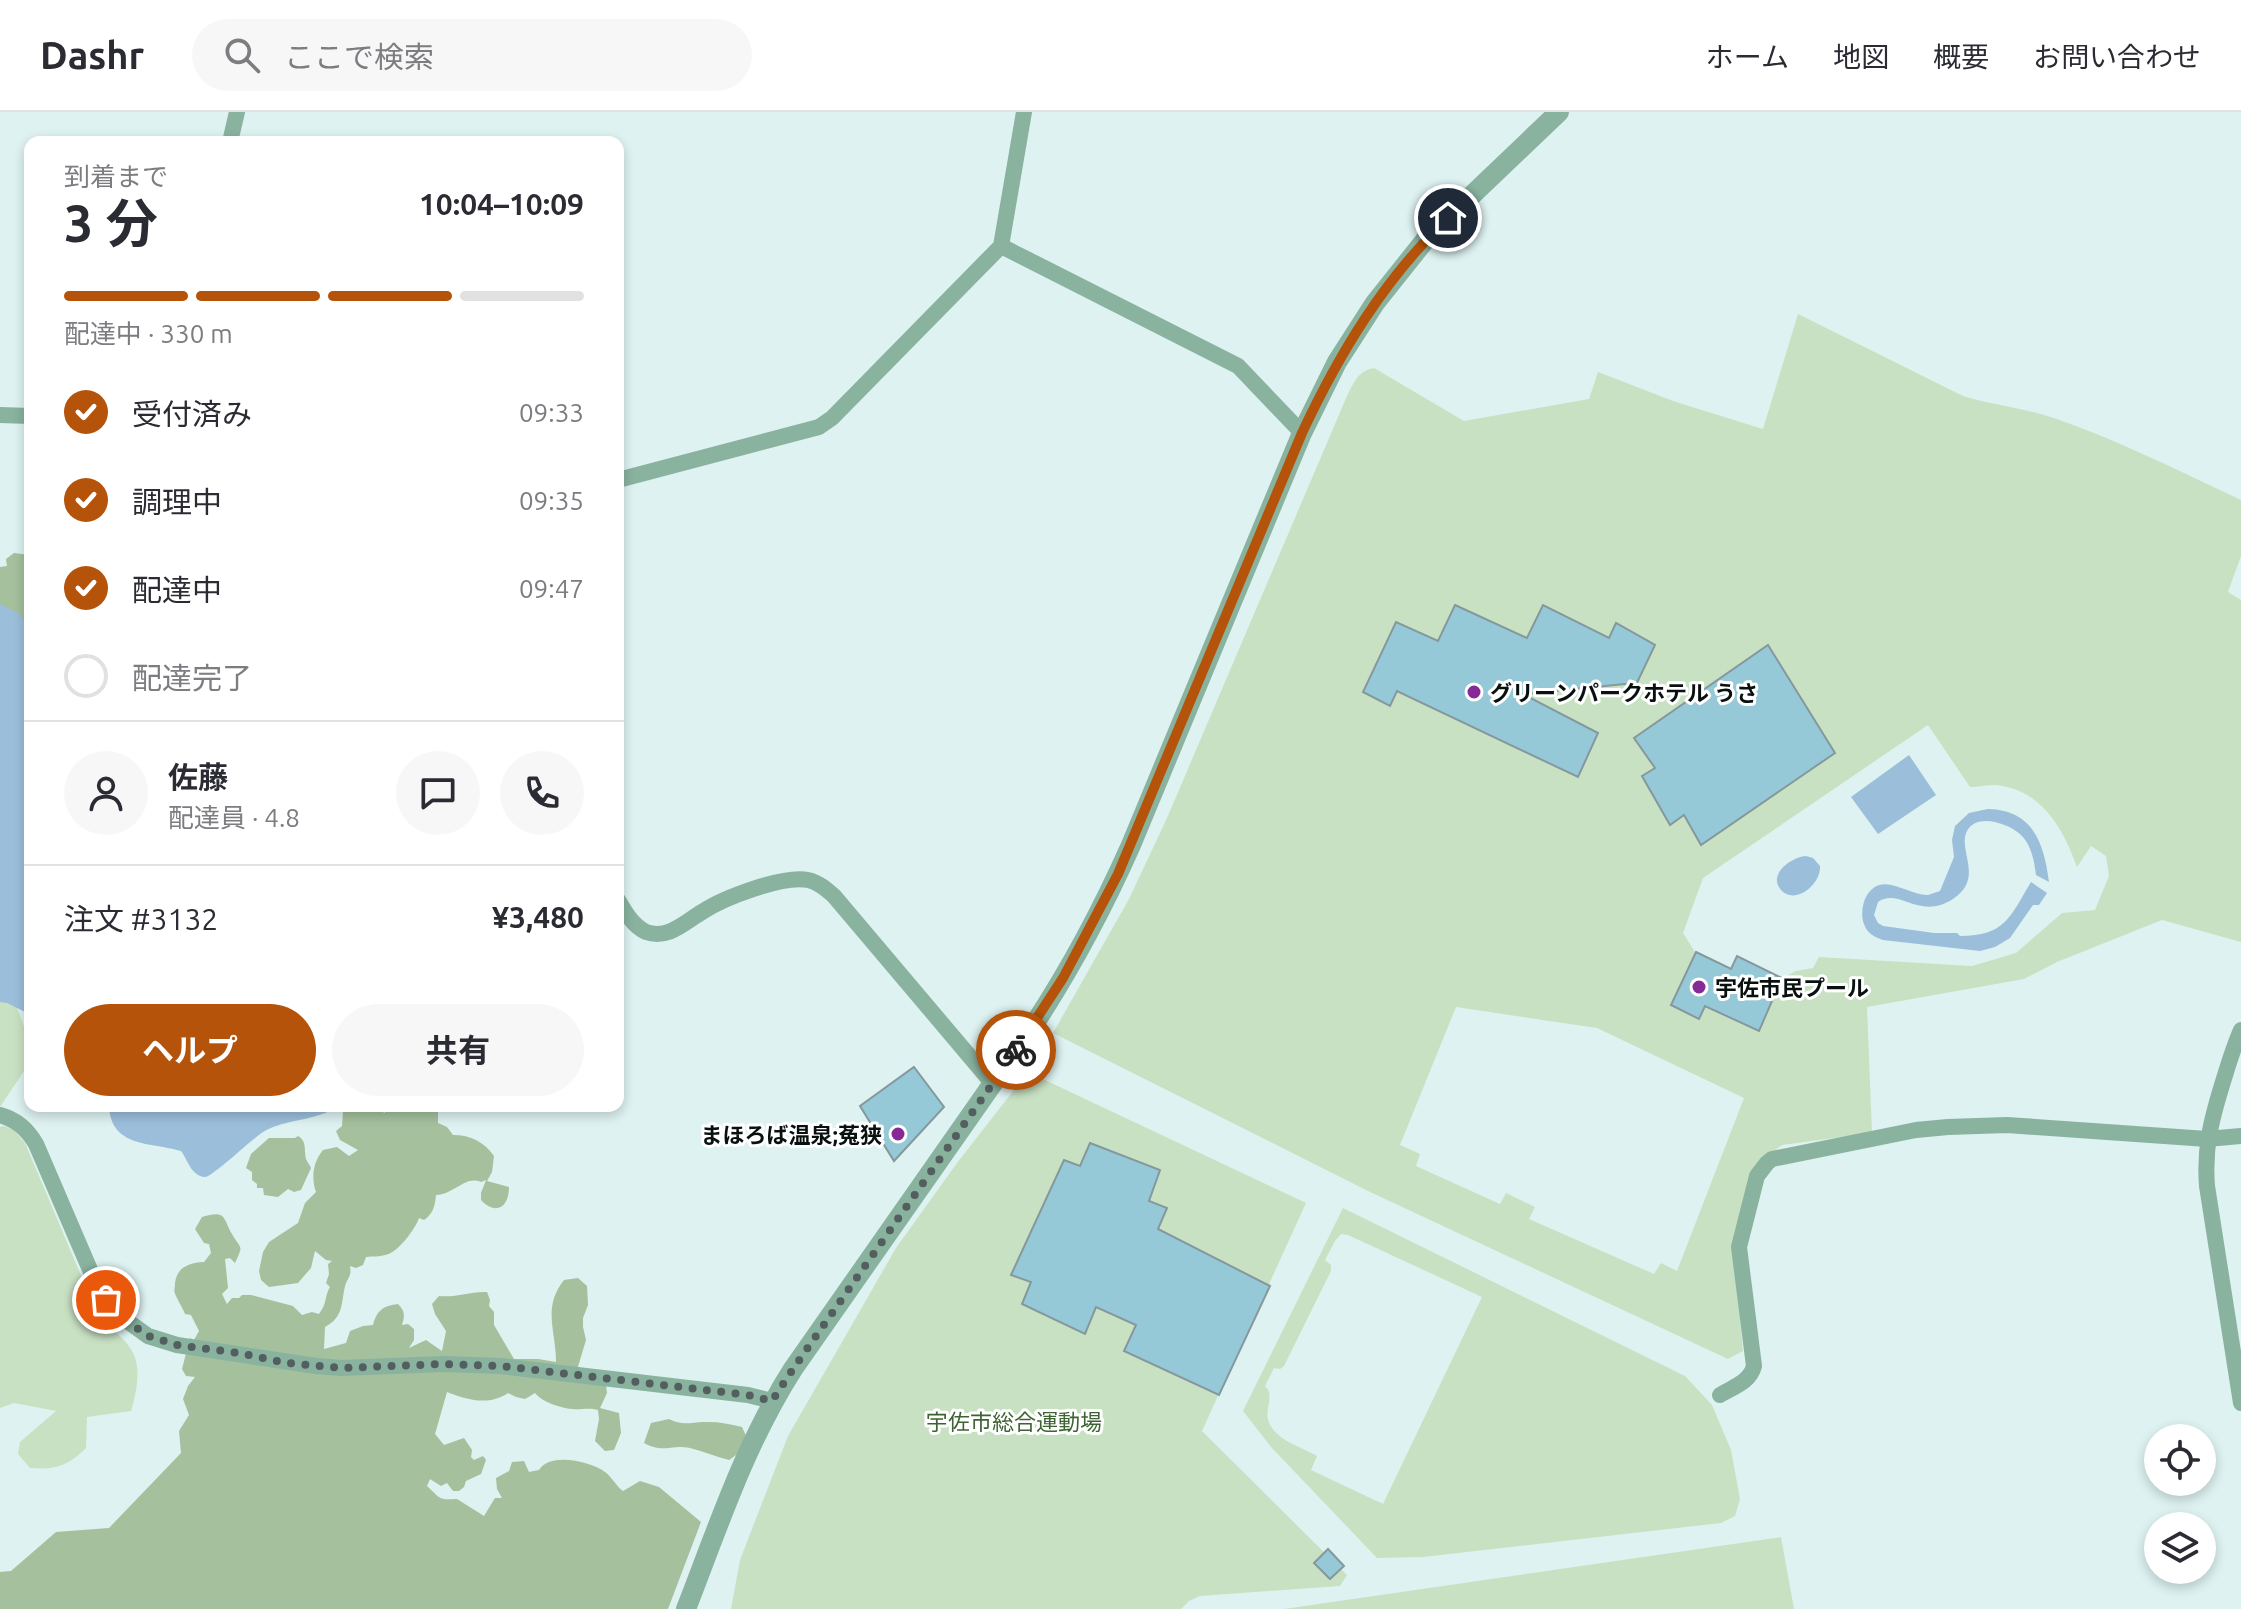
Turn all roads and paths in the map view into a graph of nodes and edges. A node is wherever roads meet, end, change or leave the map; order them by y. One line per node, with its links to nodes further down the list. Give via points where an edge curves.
1 (237, 112): 4 (street)
2 (1024, 112): 5 (street)
3 (1559, 112): 8 (street, via 1396,274 1337,362)
4 (231, 136)
5 (1001, 246): 8 (street, via 1238,366); 9 (street, via 844,408 819,427)
6 (0, 415): 7 (street)
7 (24, 416)
8 (1302, 433): 12 (street, via 1105,902 1063,978)
9 (624, 478)
10 (624, 910): 12 (street, via 640,928 664,933 745,892 801,879 817,883 834,896)
11 (2241, 1030): 15 (street)
12 (993, 1084): 17 (street)
13 (0, 1115): 17 (street, via 28,1131 36,1144 97,1286 119,1315 148,1336 316,1366 501,1366)
14 (2241, 1136): 15 (street)
15 (2207, 1139): 16 (street, via 2015,1125 1948,1127 1772,1159 1757,1176 1739,1247 1754,1366 1748,1379); 18 (street, via 2207,1186)
16 (1720, 1395)
17 (772, 1401): 19 (street)
18 (2241, 1403)
19 (686, 1609)

